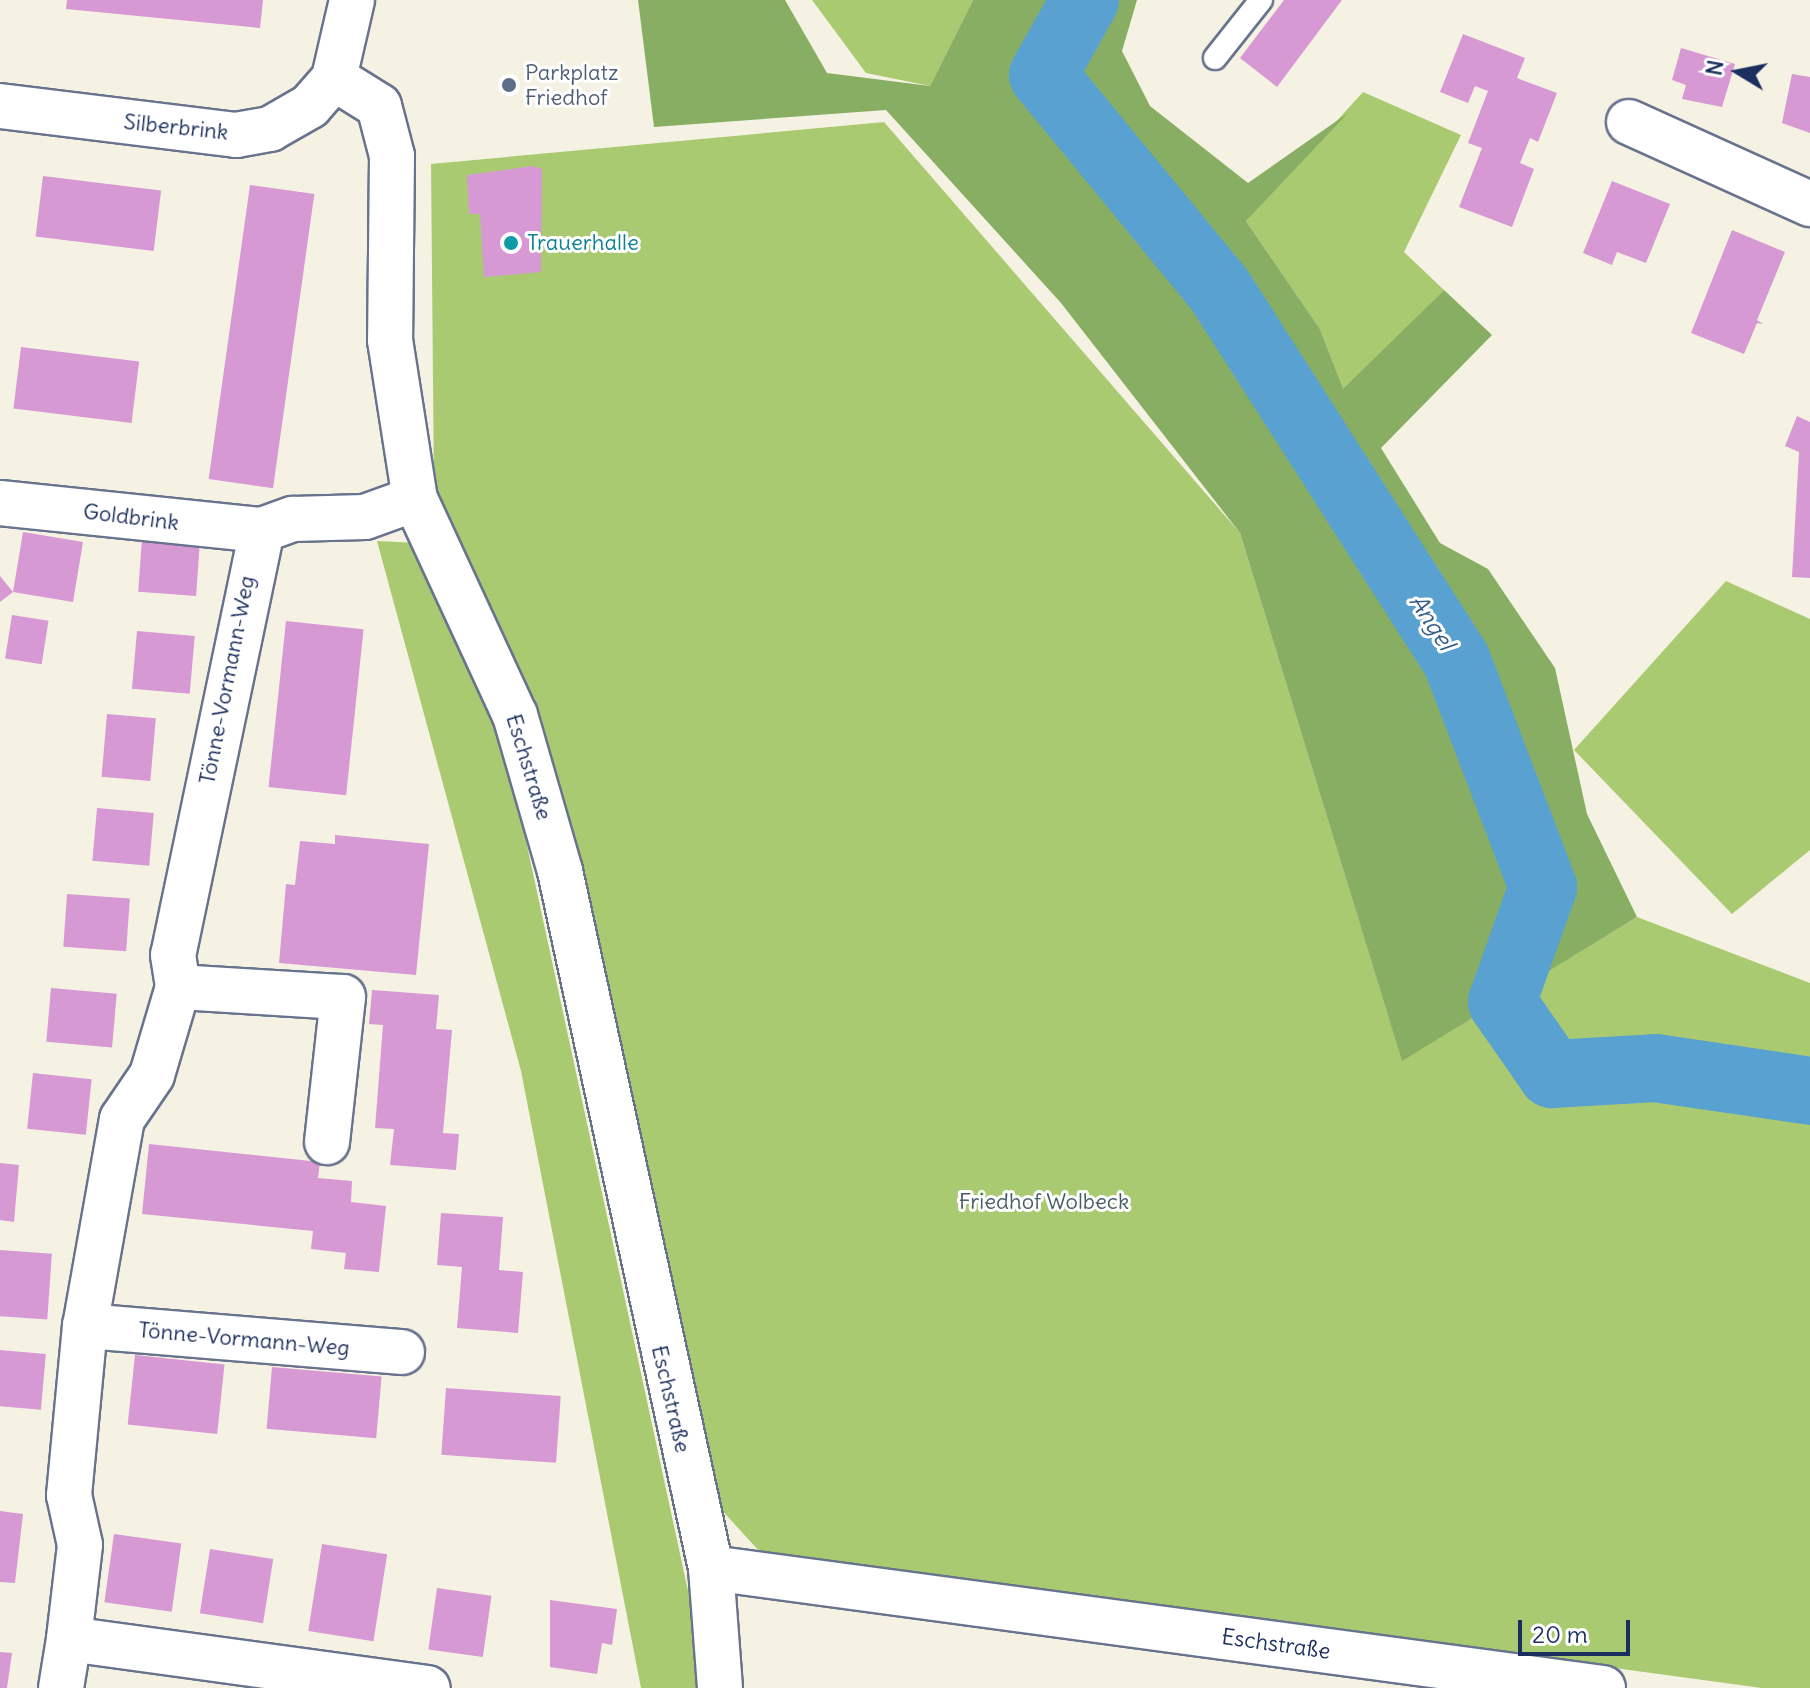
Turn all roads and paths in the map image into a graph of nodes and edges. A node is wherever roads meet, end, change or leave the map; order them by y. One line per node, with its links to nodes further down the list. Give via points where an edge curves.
1 (352, 0): 4 (street)
2 (1261, 0): 3 (lane)
3 (1215, 58)
4 (334, 78): 5 (street, Silberbrink, via 310,106 270,129 236,135); 8 (street, Eschstraße, via 379,106 392,156 390,340)
5 (0, 106)
6 (1629, 122): 7 (street)
7 (1810, 204)
8 (415, 499): 10 (street, via 365,517 293,519); 15 (street, Eschstraße, via 515,715 560,871)
9 (0, 503): 10 (street, Goldbrink)
10 (262, 530): 11 (street, Tönne-Vormann-Weg, via 176,940)
11 (178, 987): 12 (street, via 343,997); 13 (street, Tönne-Vormann-Weg, via 152,1075 122,1119)
12 (327, 1142)
13 (85, 1326): 14 (street, Tönne-Vormann-Weg); 16 (street, Tönne-Vormann-Weg, via 69,1495 80,1545)
14 (402, 1352)
15 (711, 1568): 20 (street, Eschstraße); 21 (street, Eschstraße)
16 (69, 1639): 17 (street); 18 (street, Tönne-Vormann-Weg)
17 (272, 1679): 19 (street)
18 (61, 1688)
19 (428, 1688)
20 (720, 1688)
21 (1603, 1688)

